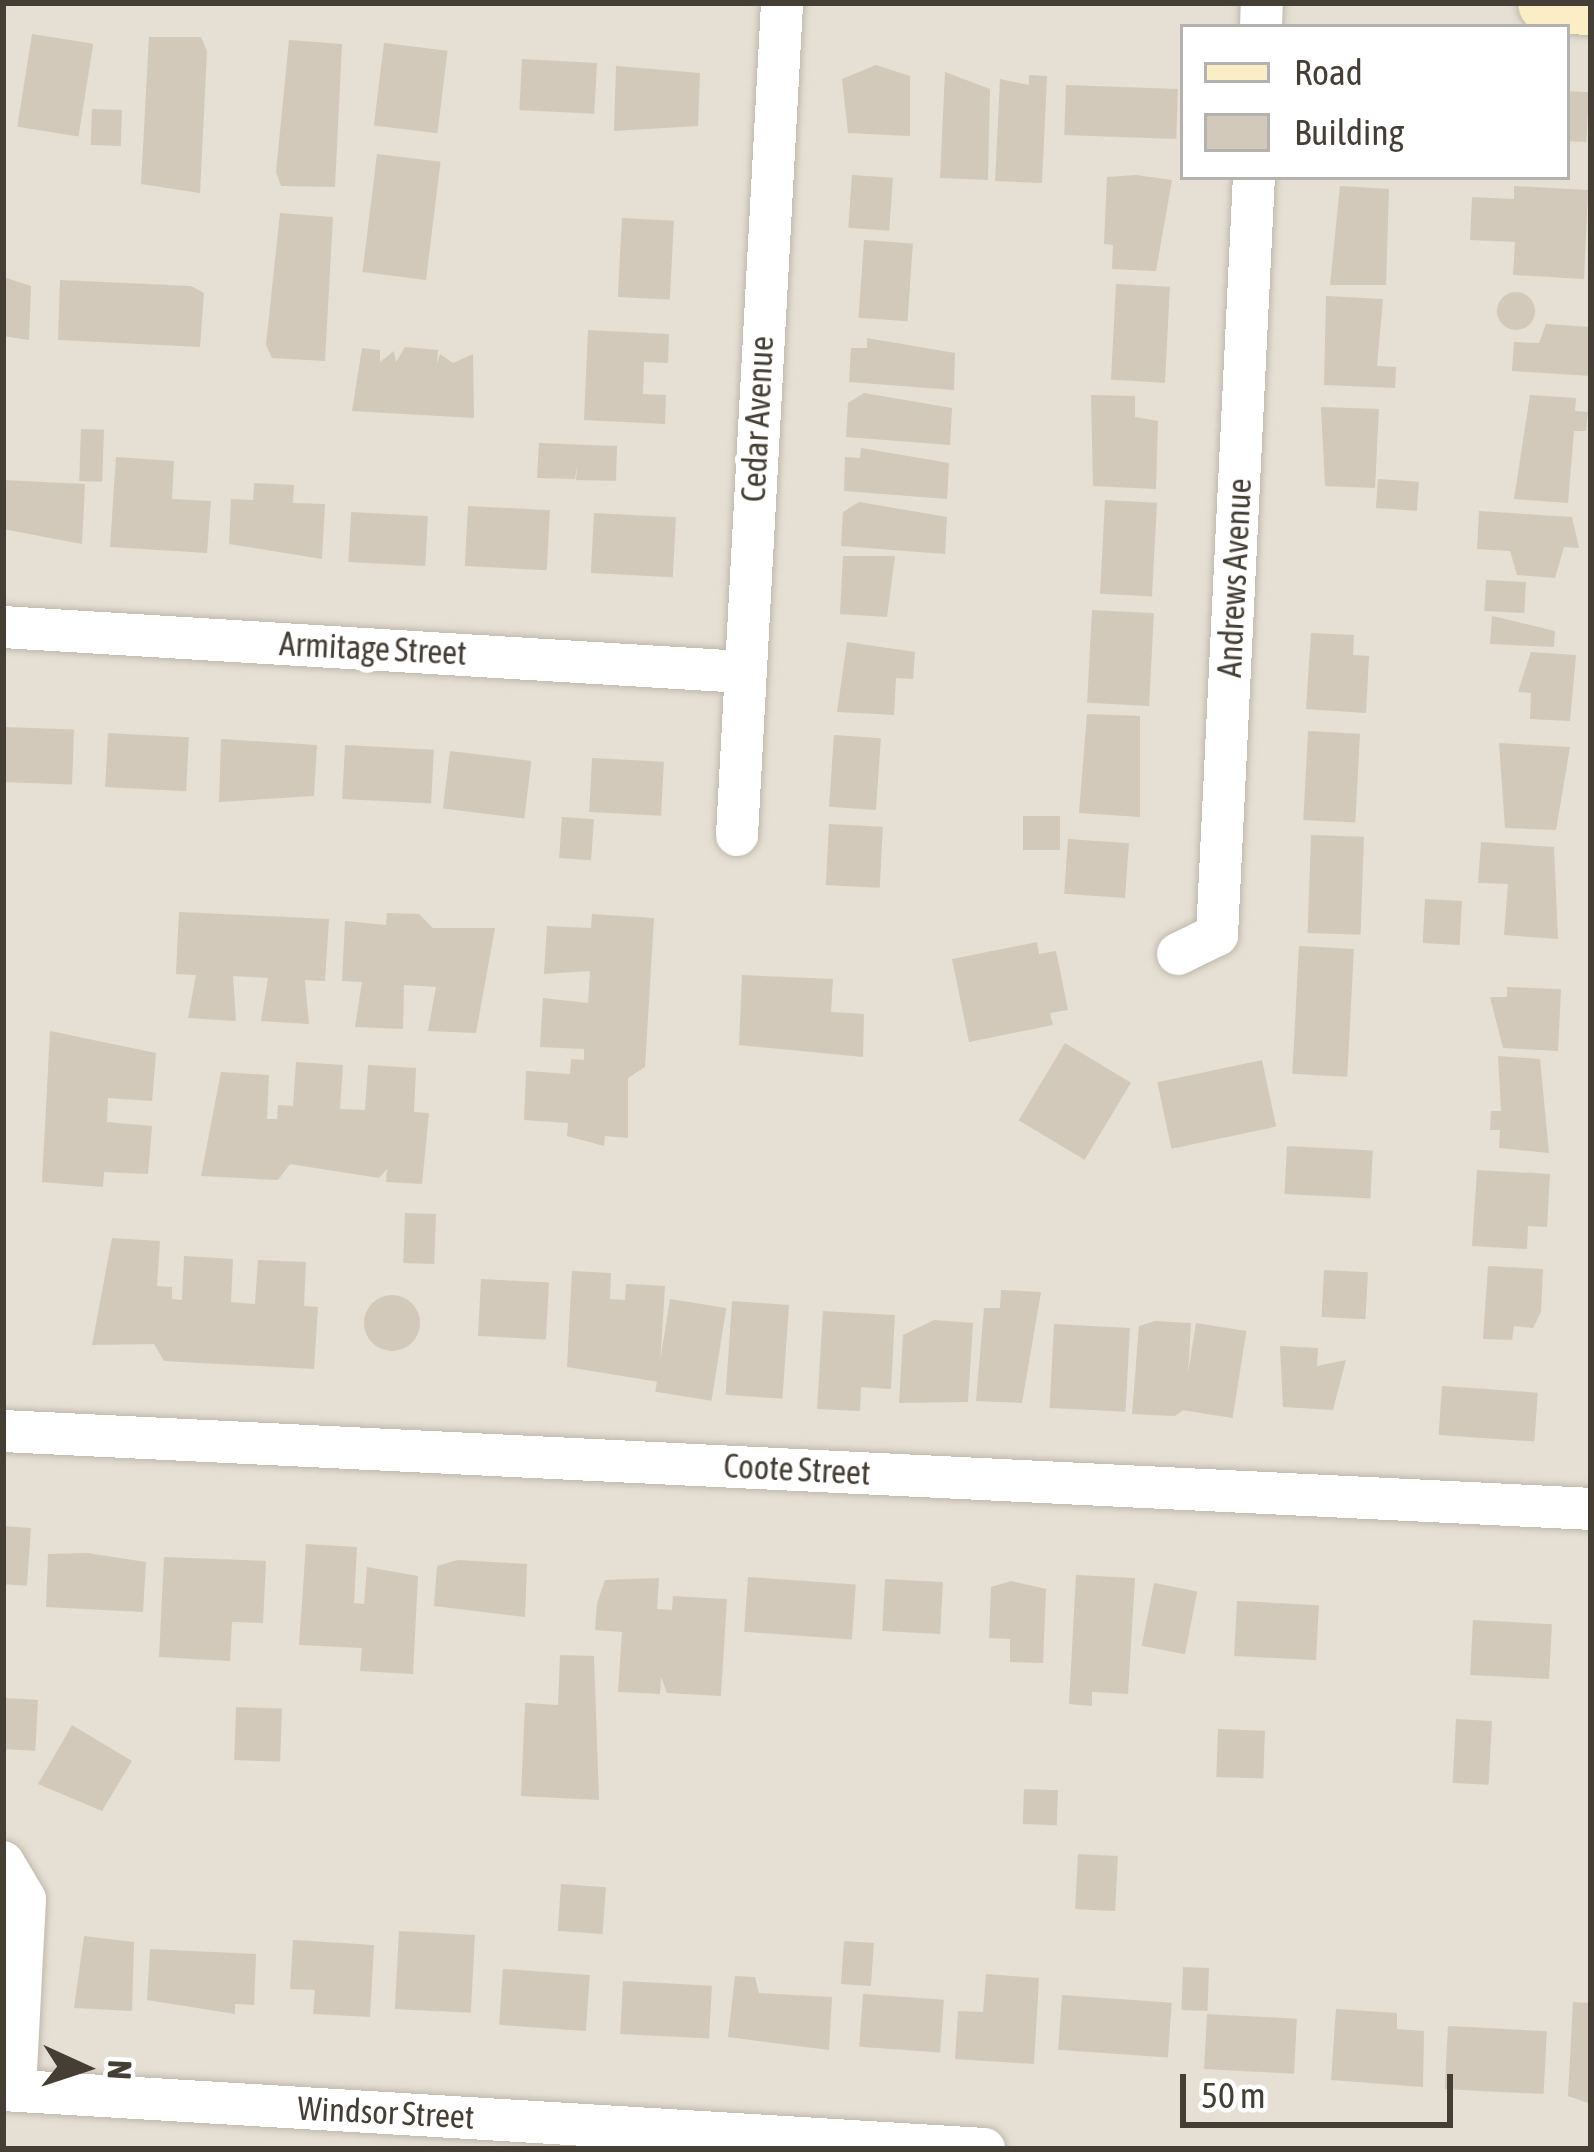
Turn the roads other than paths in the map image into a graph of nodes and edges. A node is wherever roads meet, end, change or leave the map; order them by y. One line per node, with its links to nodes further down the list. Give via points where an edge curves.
1 (782, 3): 7 (street, Cedar Avenue)
2 (1548, 3): 3 (street)
3 (1572, 3): 4 (street)
4 (1591, 5)
5 (1254, 180): 9 (street, Andrews Avenue, via 1217,935)
6 (3, 626): 7 (street, Armitage Street)
7 (744, 672): 8 (street, Cedar Avenue)
8 (737, 835)
9 (1178, 954)
10 (3, 1431): 11 (street, Coote Street)
11 (1591, 1509)
12 (3, 1862): 13 (street, via 25,1899)
13 (9, 2091): 14 (street, Windsor Street)
14 (984, 2149)

